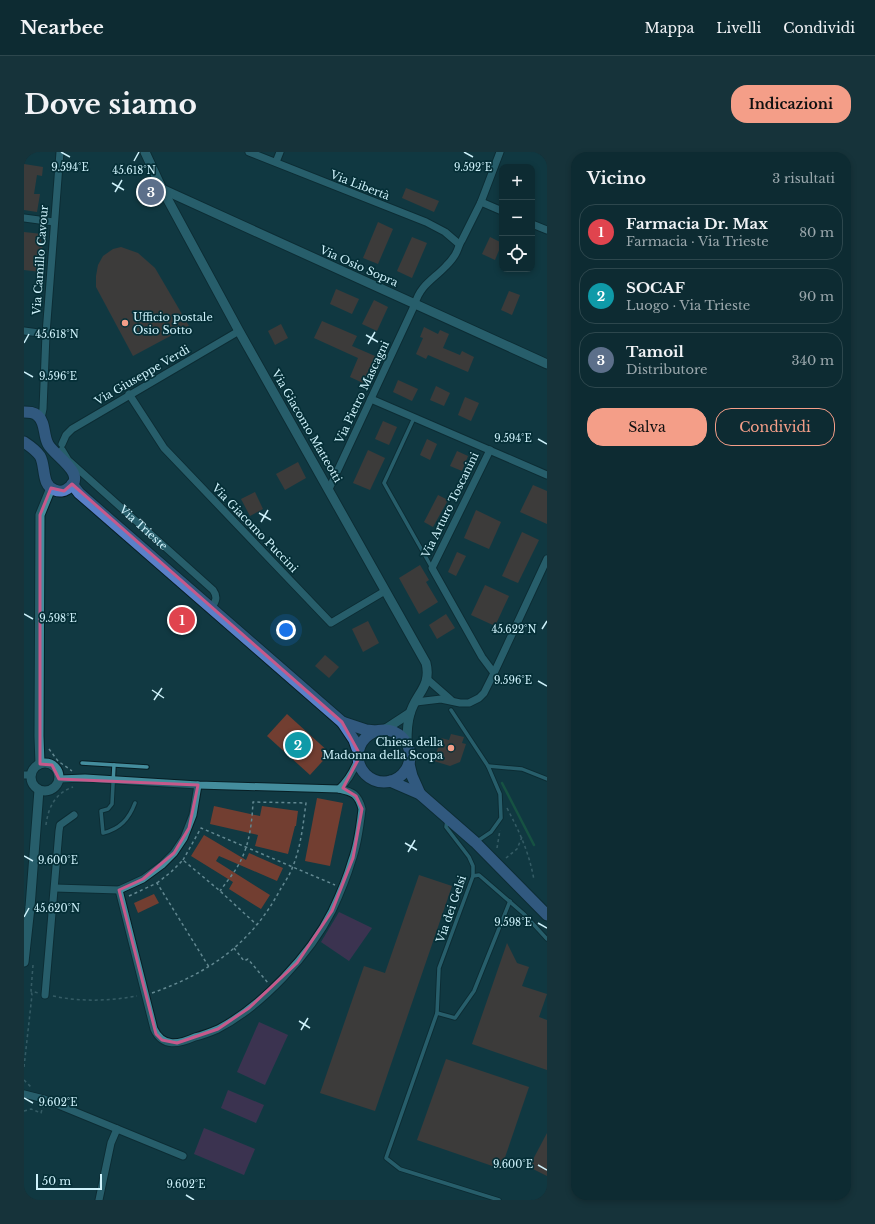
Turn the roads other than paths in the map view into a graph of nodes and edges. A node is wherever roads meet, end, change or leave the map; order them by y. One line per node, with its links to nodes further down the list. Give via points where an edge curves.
1 (60, 152): 11 (street, Via Camillo Cavour)
2 (145, 152): 7 (street, Via Giacomo Matteotti)
3 (250, 152): 6 (street, Via Libertà)
4 (280, 152): 6 (street)
5 (500, 152): 8 (street, Via Pietro Mascagni)
6 (276, 162): 14 (street, Via Libertà, via 426,222 445,232)
7 (162, 189): 15 (street, Via Osio Sopra); 17 (street, Via Giacomo Matteotti)
8 (481, 202): 9 (street); 14 (street, Via Pietro Mascagni)
9 (499, 210)
10 (24, 218): 11 (street)
11 (54, 222): 18 (street, Via Camillo Cavour)
12 (535, 225): 13 (street)
13 (547, 230)
14 (459, 244): 15 (street, Via Pietro Mascagni, via 458,250 446,267 428,282)
15 (415, 304): 19 (street, Via Osio Sopra); 21 (street, Via Pietro Mascagni)
16 (24, 331): 18 (street)
17 (239, 331): 20 (street, Via Giuseppe Verdi); 31 (street, Via Giacomo Matteotti)
18 (46, 334): 23 (street, Via Camillo Cavour)
19 (547, 364)
20 (129, 394): 26 (street, Via Giuseppe Verdi, via 72,429 66,435); 34 (street, Via Giacomo Puccini, via 164,448 331,623)
21 (371, 399): 24 (street); 31 (street, Via Pietro Mascagni)
22 (24, 412): 23 (main road, via 34,413)
23 (41, 418): 29 (main road, via 48,445 74,472)
24 (414, 418): 27 (street); 33 (lane, via 384,483)
25 (24, 442): 30 (main road, via 39,455 47,483)
26 (62, 447): 35 (street, Via Trieste, via 68,460 213,590 217,599)
27 (490, 450): 28 (street); 33 (street, Via Arturo Toscanini)
28 (547, 475)
29 (72, 484): 30 (main road, via 64,491); 35 (main road, Via Trieste, via 79,493)
30 (51, 488): 46 (street, via 40,515)
31 (329, 489): 34 (street, Via Giacomo Matteotti)
32 (547, 559): 36 (street)
33 (432, 568): 36 (street, Via Arturo Toscanini)
34 (385, 591): 37 (street, Via Giacomo Matteotti, via 426,663)
35 (211, 608): 42 (main road, Via Trieste)
36 (494, 674): 38 (street, via 479,698 469,703)
37 (427, 679): 38 (street); 39 (street)
38 (451, 700): 39 (street)
39 (416, 702): 41 (street)
40 (450, 710): 50 (lane)
41 (410, 713): 43 (street); 44 (street)
42 (342, 722): 43 (main road, via 366,730); 45 (main road, via 354,740)
43 (380, 730): 44 (main road, via 399,734); 45 (main road, via 364,739)
44 (407, 743): 48 (main road, via 410,753)
45 (358, 756): 56 (main road, via 362,770 370,777 379,781); 58 (street, via 350,778)
46 (40, 764): 52 (street); 53 (street, via 52,765 58,771)
47 (82, 764): 49 (lane)
48 (409, 764): 56 (main road, via 402,775); 60 (main road)
49 (114, 765): 51 (lane); 55 (lane)
50 (488, 766): 54 (lane, via 522,769); 64 (lane, via 500,794 501,818 491,832)
51 (147, 767)
52 (27, 775): 59 (street)
53 (59, 779): 55 (street); 59 (street, via 52,790)
54 (547, 779)
55 (114, 780): 57 (street); 61 (lane, via 112,804 108,809 101,811 103,833 122,824 130,815)
56 (390, 781): 60 (main road)
57 (198, 785): 58 (street); 67 (street, via 189,828 174,853 143,879)
58 (339, 789): 67 (street, via 356,796 362,809 353,858 332,911 297,963 273,988 218,1029 177,1043 162,1040 156,1034)
59 (39, 790): 71 (street)
60 (420, 794): 63 (main road)
61 (134, 803)
62 (74, 815): 66 (street, via 60,825)
63 (447, 817): 64 (main road); 65 (lane, Via dei Gelsi, via 446,827 469,858 473,866)
64 (475, 842): 69 (main road)
65 (473, 876): 68 (lane, via 479,876); 73 (lane, Via dei Gelsi, via 439,968)
66 (55, 888): 67 (street); 72 (street)
67 (119, 890)
68 (510, 901): 70 (lane); 73 (lane, via 474,991 455,1018)
69 (547, 915)
70 (547, 939)
71 (24, 962)
72 (45, 994)
73 (437, 1013): 78 (lane, Via dei Gelsi, via 386,1158 400,1169)
74 (24, 1094): 75 (street, via 44,1099)
75 (117, 1129): 76 (street); 77 (street, via 111,1143)
76 (183, 1156)
77 (99, 1200)
78 (499, 1200)

